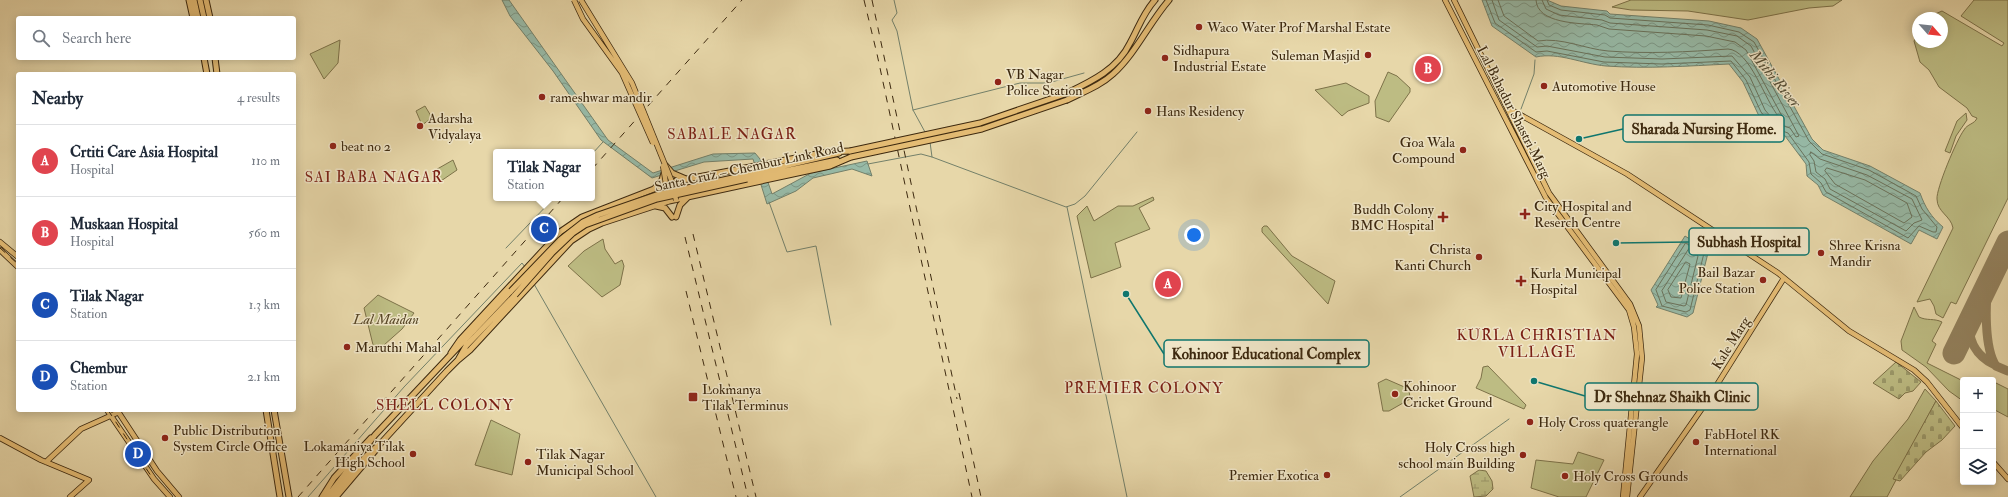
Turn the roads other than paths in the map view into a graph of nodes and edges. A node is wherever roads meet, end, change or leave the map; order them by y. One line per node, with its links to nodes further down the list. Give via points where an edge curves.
1 (189, 0): 11 (highway)
2 (194, 0): 12 (highway)
3 (200, 0): 13 (highway)
4 (206, 0): 14 (highway)
5 (574, 0): 23 (main road, bridge, via 583,19 622,73)
6 (581, 0): 23 (main road, bridge, via 632,83)
7 (1155, 0): 21 (highway, Santa Cruz – Chembur Link Road, bridge, via 1119,60 1093,81 1065,94 980,123)
8 (1169, 0): 22 (highway, Santa Cruz – Chembur Link Road, bridge, via 1141,44 1112,75 1068,100 982,129)
9 (1445, 0): 20 (main road, Lal Bahadur Shastri Marg)
10 (1454, 0): 19 (main road, Lal Bahadur Shastri Marg)
11 (193, 16)
12 (198, 16)
13 (204, 16)
14 (210, 16)
15 (204, 60): 17 (highway)
16 (215, 60): 18 (highway)
17 (207, 72)
18 (218, 72)
19 (1508, 108): 20 (main road); 35 (main road, via 1627,174); 61 (main road, Lal Bahadur Shastri Marg, via 1550,193 1630,304 1639,326 1642,358)
20 (1502, 111): 60 (main road, Lal Bahadur Shastri Marg, via 1546,198 1629,310 1637,354)
21 (850, 151): 24 (highway, via 827,152); 36 (highway, Santa Cruz – Chembur Link Road, bridge, via 681,188 598,215 571,230 549,250)
22 (851, 157): 27 (highway, via 830,166); 36 (highway, Santa Cruz – Chembur Link Road, bridge, via 682,192 600,219 573,233)
23 (665, 167): 24 (highway, via 676,176); 25 (main road, bridge); 26 (highway, bridge, via 662,180)
24 (687, 179): 25 (highway)
25 (669, 183): 26 (highway); 28 (main road, bridge); 29 (main road, bridge)
26 (653, 190): 36 (highway, via 582,216 571,223 560,232)
27 (688, 197): 28 (highway); 30 (highway, via 674,217 665,208)
28 (676, 200): 29 (highway)
29 (669, 201): 30 (highway)
30 (648, 208): 36 (highway, via 602,223 580,234)
31 (0, 242): 33 (main road)
32 (0, 250): 34 (main road)
33 (16, 255)
34 (16, 264)
35 (1784, 278): 43 (main road, via 1849,331 1914,370 1927,382); 62 (main road, Kale Marg, via 1703,407)
36 (513, 293): 44 (highway, Santa Cruz – Chembur Link Road, via 451,353); 46 (highway, Santa Cruz – Chembur Link Road, via 466,346 458,360)
37 (108, 412): 42 (main road)
38 (116, 412): 42 (main road)
39 (119, 412): 53 (main road)
40 (266, 412): 54 (highway)
41 (274, 412): 55 (highway)
42 (110, 416): 47 (main road, via 81,429); 52 (main road)
43 (1960, 424)
44 (375, 435): 50 (highway); 56 (highway, via 365,442 334,478)
45 (0, 438): 47 (main road)
46 (382, 442): 50 (highway); 59 (highway)
47 (46, 462): 51 (main road, via 89,480)
48 (1996, 465): 49 (main road)
49 (2008, 479)
50 (340, 483): 57 (highway); 58 (highway)
51 (70, 497)
52 (170, 497)
53 (179, 497)
54 (280, 497)
55 (290, 497)
56 (322, 497)
57 (327, 497)
58 (332, 497)
59 (336, 497)
60 (1623, 497)
61 (1627, 497)
62 (1640, 497)

